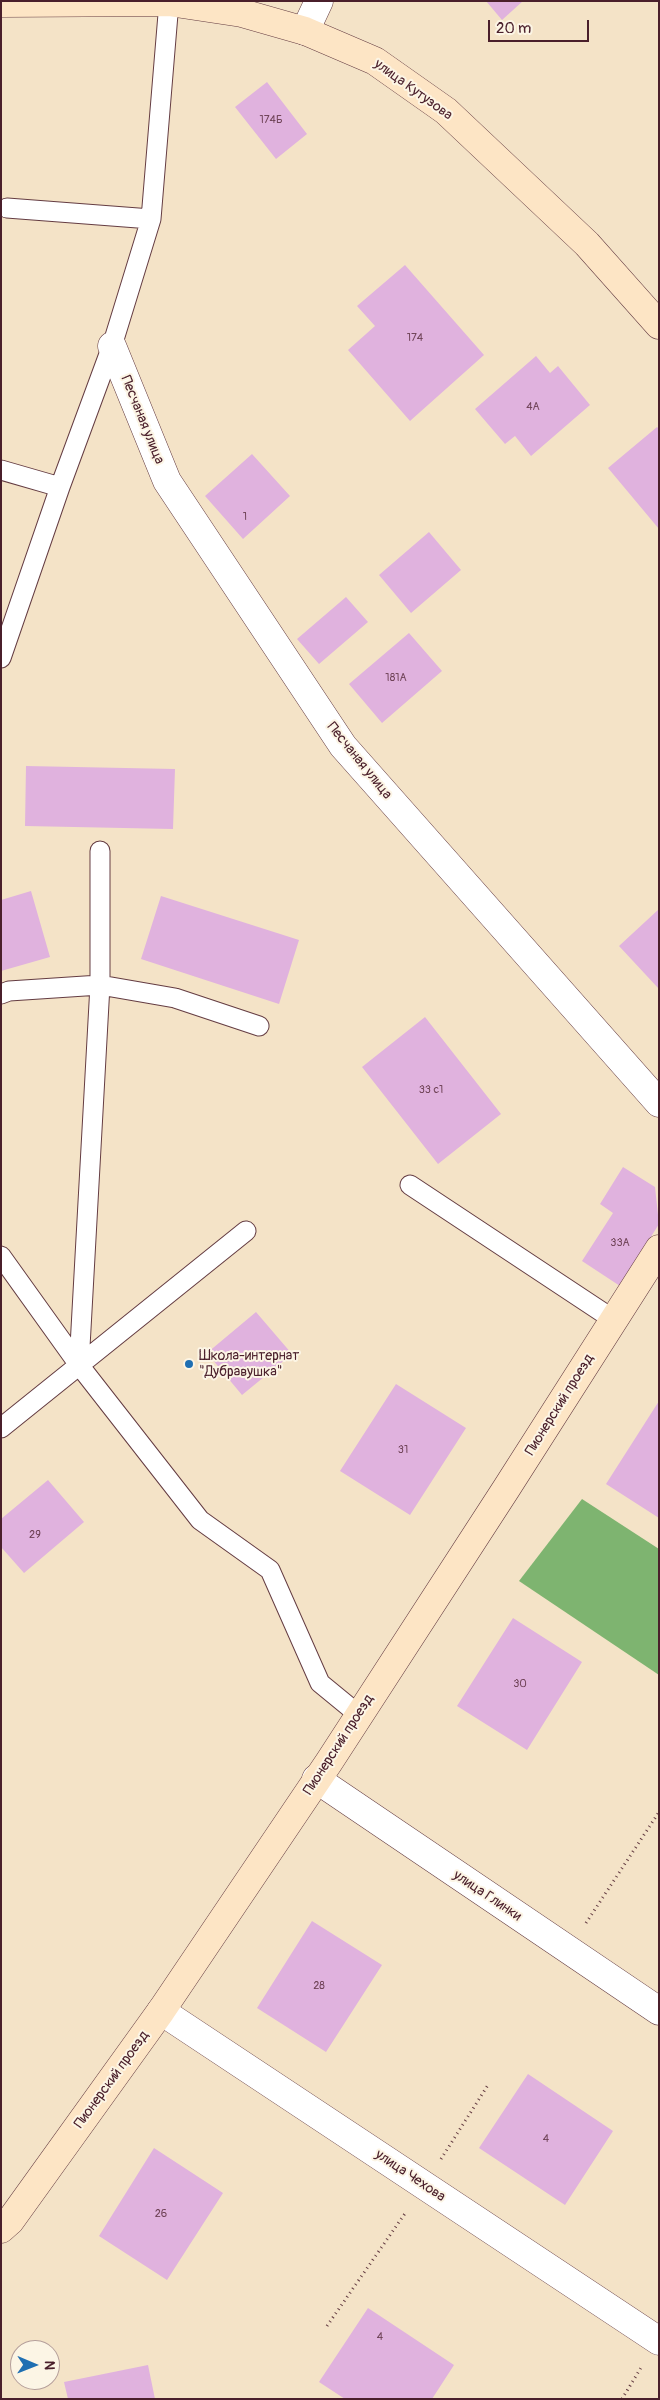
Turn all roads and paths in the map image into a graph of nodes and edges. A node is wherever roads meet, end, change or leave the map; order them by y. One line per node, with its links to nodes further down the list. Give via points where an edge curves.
1 (319, 1): 4 (street)
2 (1, 2): 3 (street, улица Кутузова)
3 (169, 2): 4 (street, улица Кутузова, via 242,13); 6 (lane)
4 (304, 31): 7 (street, улица Кутузова, via 375,61 446,111 587,244)
5 (7, 208): 6 (lane)
6 (151, 219): 8 (lane)
7 (659, 325)
8 (112, 346): 10 (lane); 16 (street, Песчаная улица, via 167,481 343,746)
9 (1, 470): 10 (lane)
10 (60, 487): 11 (lane)
11 (1, 658)
12 (100, 851): 13 (lane)
13 (100, 985): 14 (lane); 15 (lane, via 175,998); 22 (lane)
14 (1, 994)
15 (259, 1026)
16 (659, 1103)
17 (410, 1185): 21 (lane)
18 (246, 1231): 22 (lane)
19 (659, 1249): 21 (street, Пионерский проезд)
20 (1, 1256): 22 (lane)
21 (614, 1320): 24 (street, Пионерский проезд)
22 (79, 1365): 23 (lane); 24 (lane, via 200,1520 270,1570 320,1683)
23 (1, 1428)
24 (359, 1715): 25 (street, Пионерский проезд)
25 (316, 1780): 27 (street, улица Глинки); 28 (street, Пионерский проезд)
26 (659, 1812): 27 (path)
27 (567, 1951): 29 (street, улица Глинки)
28 (161, 2011): 30 (street, Пионерский проезд, via 10,2221); 31 (street, улица Чехова)
29 (659, 2011)
30 (1, 2229)
31 (659, 2341): 32 (path)
32 (622, 2399)

